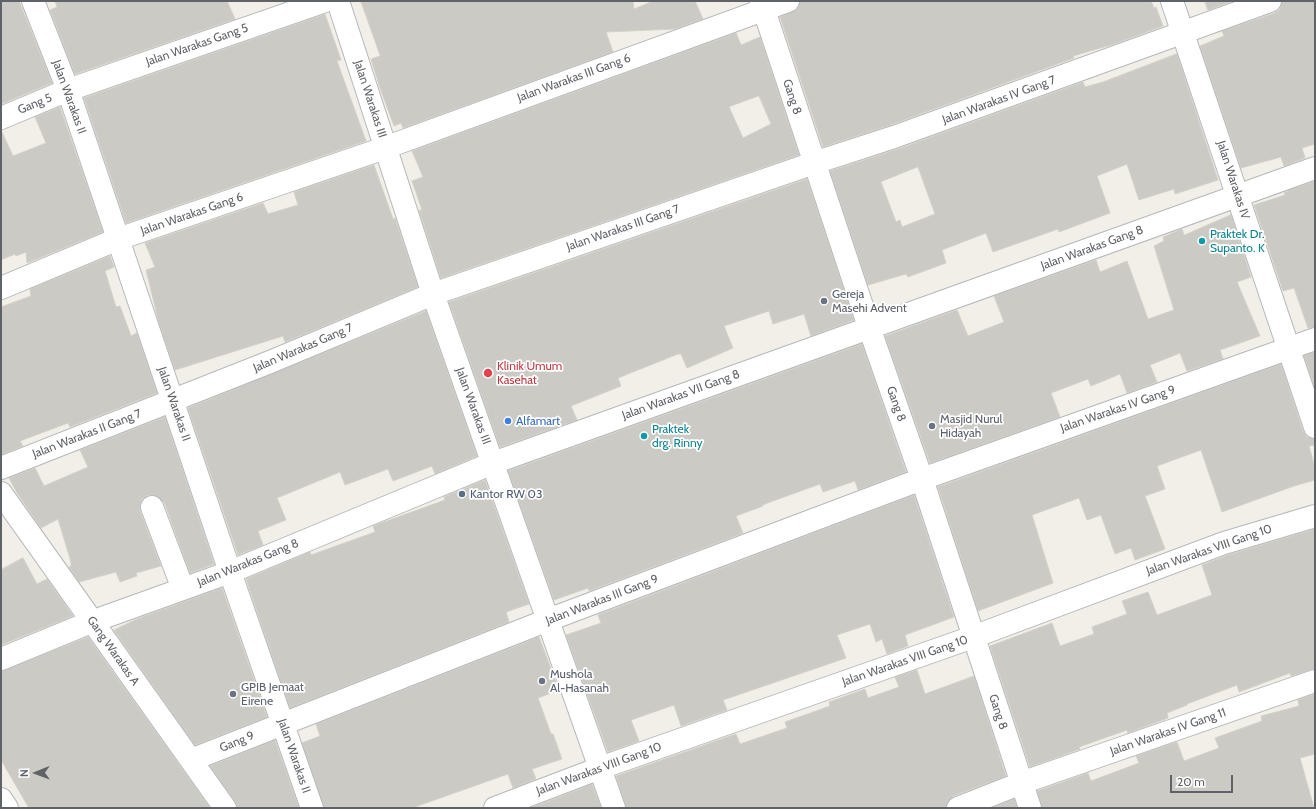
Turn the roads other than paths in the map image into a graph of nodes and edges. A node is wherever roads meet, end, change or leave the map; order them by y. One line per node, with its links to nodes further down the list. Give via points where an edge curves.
1 (33, 1): 9 (street, Jalan Warakas II)
2 (325, 1): 9 (street, Jalan Warakas Gang 5)
3 (338, 1): 11 (street, Jalan Warakas III)
4 (788, 1): 7 (street, Jalan Warakas III Gang 6)
5 (1172, 1): 8 (street, Jalan Warakas IV)
6 (1270, 1): 8 (street)
7 (762, 5): 11 (street, Jalan Warakas III Gang 6); 12 (street, Gang 8)
8 (1184, 34): 12 (street, Jalan Warakas IV Gang 7); 14 (street, Jalan Warakas IV)
9 (68, 90): 10 (street, Gang 5); 15 (street, Jalan Warakas II)
10 (1, 118)
11 (385, 146): 15 (street, Jalan Warakas Gang 6); 17 (street, Jalan Warakas III)
12 (814, 163): 17 (street, Jalan Warakas III Gang 7); 18 (street, Gang 8)
13 (1315, 168): 14 (street, Jalan Warakas Gang 8)
14 (1238, 195): 18 (street, Jalan Warakas Gang 8); 20 (street, Jalan Warakas IV)
15 (118, 239): 16 (street, Jalan Warakas Gang 6); 21 (street, Jalan Warakas II)
16 (1, 288)
17 (433, 294): 21 (street, Jalan Warakas Gang 7); 23 (street, Jalan Warakas III)
18 (869, 327): 23 (street, Jalan Warakas VII Gang 8); 25 (street, Gang 8)
19 (1315, 339): 20 (street, Jalan Warakas IV Gang 9)
20 (1288, 349): 22 (street, Jalan Warakas IV); 25 (street, Jalan Warakas IV Gang 9)
21 (174, 401): 24 (street, Jalan Warakas II Gang 7); 29 (street, Jalan Warakas II)
22 (1315, 427)
23 (493, 463): 29 (street, Jalan Warakas Gang 8); 31 (street, Jalan Warakas III)
24 (1, 468)
25 (922, 479): 31 (street, Jalan Warakas III Gang 9); 33 (street, Gang 8)
26 (1, 493): 32 (street, Gang Warakas A)
27 (152, 507): 30 (street)
28 (1315, 516): 33 (street, Jalan Warakas VIII Gang 10, via 1224,543)
29 (230, 572): 30 (street, Jalan Warakas Gang 8); 36 (street, Jalan Warakas II)
30 (182, 589): 32 (street, Jalan Warakas Gang 8)
31 (548, 620): 36 (street, Jalan Warakas III Gang 9); 38 (street, Jalan Warakas III)
32 (91, 622): 34 (street, Jalan Warakas Gang 8); 37 (street, Gang Warakas A)
33 (974, 637): 38 (street, Jalan Warakas VIII Gang 10); 39 (street, Gang 8)
34 (1, 659)
35 (1315, 681): 39 (street, Jalan Warakas IV Gang 11)
36 (282, 723): 37 (street, Gang 9); 43 (street, Jalan Warakas II)
37 (191, 760): 42 (street, Gang Warakas A)
38 (600, 768): 44 (street, Jalan Warakas VIII Gang 10); 45 (street, Jalan Warakas III)
39 (1022, 783): 46 (street, Jalan Warakas IV Gang 11); 47 (street, Gang 8)
40 (1, 799): 41 (street)
41 (7, 808)
42 (225, 808)
43 (312, 808)
44 (495, 808)
45 (614, 808)
46 (958, 808)
47 (1030, 808)

